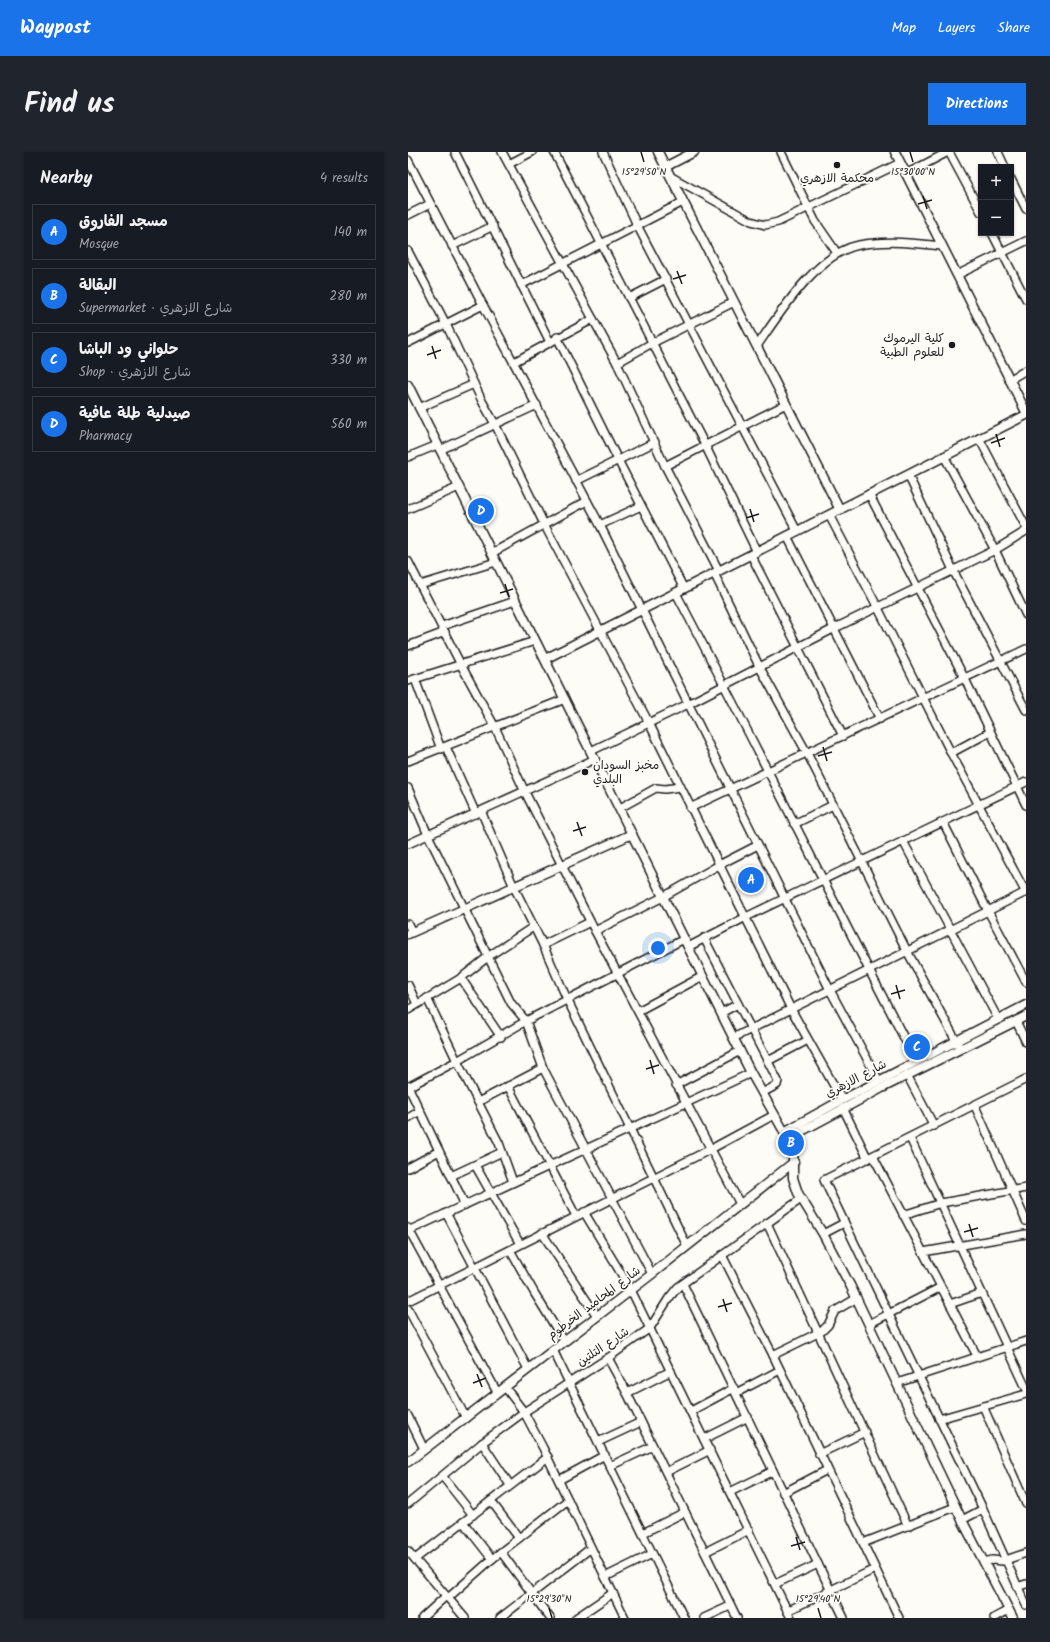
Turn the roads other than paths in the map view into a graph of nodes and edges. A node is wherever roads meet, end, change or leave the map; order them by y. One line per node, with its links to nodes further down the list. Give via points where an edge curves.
1 (455, 152): 27 (street)
2 (502, 152): 14 (street)
3 (532, 152): 14 (street)
4 (554, 152): 30 (street)
5 (603, 152): 26 (street)
6 (658, 152): 16 (street)
7 (694, 152): 16 (street)
8 (781, 152): 23 (street)
9 (894, 152): 13 (street)
10 (949, 152): 17 (street); 22 (street)
11 (998, 152): 15 (street)
12 (408, 160): 21 (street)
13 (900, 162): 17 (street); 23 (street)
14 (509, 164): 36 (street)
15 (1004, 164)
16 (665, 167): 18 (street)
17 (906, 174): 32 (street)
18 (670, 176): 20 (street); 23 (street, via 751,221 765,225)
19 (1014, 185): 24 (street)
20 (683, 202): 26 (street); 42 (street)
21 (430, 204): 25 (street); 31 (street)
22 (978, 206)
23 (808, 208): 34 (street)
24 (1026, 209)
25 (408, 215)
26 (638, 225): 30 (street); 38 (street)
27 (493, 226): 31 (street); 39 (street)
28 (994, 236): 35 (street)
29 (1026, 241): 35 (street)
30 (601, 244): 36 (street); 40 (street)
31 (452, 246): 43 (street)
32 (942, 246): 34 (street, via 908,243 859,245); 37 (street)
33 (408, 252): 45 (street)
34 (837, 253): 51 (street, via 821,265 802,286)
35 (1003, 253): 37 (street); 41 (street)
36 (562, 263): 39 (street); 44 (street)
37 (957, 275): 55 (street)
38 (666, 279): 40 (street); 46 (street)
39 (521, 285): 48 (street)
40 (629, 298): 50 (street)
41 (1026, 299)
42 (734, 302): 46 (street); 51 (street)
43 (484, 305): 45 (street); 52 (street)
44 (593, 319): 47 (street); 53 (street)
45 (446, 324): 49 (street); 56 (street)
46 (689, 324): 50 (street); 64 (street)
47 (557, 338): 48 (street); 71 (street)
48 (550, 342): 52 (street)
49 (408, 343)
50 (652, 343): 53 (street); 67 (street)
51 (757, 346): 59 (street)
52 (514, 362): 60 (street)
53 (617, 363): 66 (street)
54 (1026, 370): 55 (street)
55 (1009, 380): 62 (street)
56 (474, 384): 61 (street); 63 (street)
57 (408, 385): 58 (street)
58 (410, 396): 61 (street)
59 (786, 404): 64 (street); 80 (street)
60 (537, 405): 63 (street); 74 (street)
61 (419, 408): 68 (street)
62 (1026, 413): 65 (street)
63 (495, 424): 68 (street); 82 (street)
64 (742, 426): 67 (street); 85 (street)
65 (979, 438): 69 (street); 84 (street)
66 (656, 442): 71 (street); 72 (street)
67 (705, 445): 72 (street); 90 (street)
68 (439, 448): 70 (street); 75 (street)
69 (944, 456): 73 (street); 88 (street)
70 (408, 457)
71 (618, 460): 74 (street); 78 (street)
72 (665, 466): 94 (street)
73 (908, 475): 76 (street); 93 (street)
74 (576, 481): 77 (street)
75 (459, 487): 79 (street); 89 (street)
76 (869, 494): 80 (street); 96 (street)
77 (587, 501): 82 (street); 83 (street)
78 (641, 506): 83 (street); 97 (street)
79 (408, 509)
80 (840, 510): 81 (street)
81 (829, 515): 85 (street); 101 (street)
82 (544, 524): 89 (street); 106 (street)
83 (600, 525): 102 (street)
84 (1026, 527)
85 (797, 531): 87 (street)
86 (1026, 531): 88 (street)
87 (787, 536): 90 (street); 104 (street)
88 (995, 550): 93 (street); 100 (street)
89 (492, 553): 92 (street)
90 (754, 553): 94 (street); 109 (street)
91 (408, 561): 95 (street)
92 (496, 562): 95 (street); 99 (street)
93 (953, 570): 96 (street); 112 (street)
94 (717, 572): 97 (street); 114 (street)
95 (420, 585): 105 (street)
96 (918, 587): 101 (street); 115 (street)
97 (684, 589): 98 (street)
98 (676, 593): 102 (street); 117 (street)
99 (515, 601): 105 (street); 107 (street)
100 (1024, 603): 103 (street)
101 (878, 608): 104 (street); 118 (street)
102 (641, 611): 106 (street); 120 (street)
103 (1026, 615)
104 (835, 628): 109 (street); 122 (street)
105 (443, 629): 108 (street); 113 (street)
106 (602, 631): 111 (street); 123 (street)
107 (535, 641): 111 (street); 113 (street)
108 (408, 646)
109 (797, 647): 114 (street); 126 (street)
110 (1026, 649): 112 (street)
111 (545, 660): 119 (street)
112 (1001, 661): 115 (street); 121 (street)
113 (461, 664): 116 (street); 124 (street)
114 (760, 666): 117 (street); 130 (street)
115 (965, 679): 118 (street); 125 (street)
116 (411, 680): 127 (street)
117 (725, 685): 120 (street); 133 (street)
118 (923, 698): 122 (street); 129 (street)
119 (565, 699): 124 (street); 128 (street)
120 (688, 704): 123 (street); 138 (street)
121 (1026, 710)
122 (880, 719): 126 (street)
123 (649, 723): 128 (street); 136 (street)
124 (495, 726): 127 (street); 139 (street)
125 (990, 732): 129 (street); 135 (street)
126 (843, 736): 130 (street)
127 (443, 748): 132 (street); 145 (street)
128 (591, 751): 131 (street)
129 (951, 753): 141 (street)
130 (806, 754): 133 (street); 140 (street)
131 (595, 759): 139 (street); 143 (street)
132 (408, 761)
133 (768, 772): 138 (street); 147 (street)
134 (1026, 782): 135 (street)
135 (1016, 786): 141 (street); 142 (street)
136 (680, 787): 143 (street, via 656,788); 144 (street)
137 (408, 788): 149 (street)
138 (731, 790): 144 (street); 152 (street)
139 (525, 792): 145 (street); 154 (street)
140 (833, 805): 147 (street); 153 (street)
141 (979, 805): 146 (street); 158 (street)
142 (1026, 805)
143 (620, 808): 148 (street)
144 (690, 808): 155 (street)
145 (479, 812): 149 (street); 157 (street)
146 (943, 822): 150 (street); 162 (street)
147 (794, 824): 156 (street)
148 (632, 834): 154 (street); 159 (street)
149 (428, 835): 151 (street); 161 (street)
150 (903, 841): 153 (street); 167 (street)
151 (408, 844)
152 (758, 845): 155 (street); 160 (street)
153 (862, 862): 156 (street); 173 (street)
154 (562, 865): 157 (street); 164 (street)
155 (719, 865): 159 (street); 163 (street)
156 (822, 880): 160 (street); 175 (street)
157 (514, 887): 161 (street); 166 (street)
158 (1026, 893): 162 (street)
159 (663, 897): 168 (street); 171 (street)
160 (785, 899): 163 (street); 181 (street)
161 (465, 909): 169 (street); 174 (street)
162 (988, 911): 167 (street); 179 (street)
163 (746, 917): 170 (street); 187 (street)
164 (590, 922): 168 (street); 172 (street)
165 (408, 924): 169 (street)
166 (533, 927): 172 (street); 174 (street)
167 (949, 930): 173 (street); 192 (street)
168 (595, 931): 176 (street)
169 (410, 933)
170 (704, 938): 171 (street); 185 (street)
171 (686, 943): 176 (street); 177 (street)
172 (543, 945): 183 (street)
173 (907, 951): 175 (street); 199 (street)
174 (489, 956): 178 (street); 193 (street, via 511,1003)
175 (869, 970): 181 (street); 205 (street)
176 (617, 973): 183 (street); 189 (street)
177 (703, 976): 189 (street); 190 (street)
178 (461, 978): 182 (street); 196 (street)
179 (1026, 982)
180 (408, 985): 184 (street)
181 (830, 990): 187 (street); 210 (street)
182 (427, 998): 184 (street); 203 (street)
183 (567, 999): 193 (street); 223 (street)
184 (417, 1004): 188 (street)
185 (738, 1004): 190 (street); 195 (street)
186 (1026, 1005): 192 (street, شارع الازهري)
187 (791, 1009): 195 (street); 198 (street)
188 (408, 1010)
189 (638, 1011): 211 (street)
190 (721, 1013): 197 (street)
191 (1026, 1016): 194 (street, شارع الازهري)
192 (998, 1019): 199 (street, شارع الازهري)
193 (526, 1021): 196 (street); 206 (street)
194 (1016, 1021): 200 (street); 201 (street, شارع الازهري)
195 (751, 1029): 197 (street); 204 (street)
196 (501, 1036): 203 (street)
197 (733, 1038): 202 (street)
198 (808, 1040): 204 (street); 217 (street)
199 (956, 1040): 201 (street); 205 (street, شارع الازهري)
200 (1026, 1042)
201 (960, 1049): 208 (street, شارع الازهري)
202 (740, 1051): 207 (street); 211 (street)
203 (457, 1061): 212 (street); 215 (street)
204 (768, 1061): 214 (street, via 778,1082)
205 (916, 1061): 210 (street, شارع الازهري)
206 (543, 1068): 213 (street); 227 (street)
207 (751, 1073): 214 (street); 216 (street)
208 (907, 1075): 217 (street, شارع الازهري); 222 (street)
209 (1026, 1079): 218 (street)
210 (879, 1081): 217 (street, شارع الازهري)
211 (676, 1085): 216 (street)
212 (408, 1086): 219 (street)
213 (508, 1086): 215 (street); 233 (street)
214 (762, 1093): 220 (street)
215 (478, 1102): 229 (street)
216 (687, 1104): 223 (street); 226 (street)
217 (842, 1104): 224 (street, شارع الازهري); 230 (street)
218 (974, 1106): 222 (street); 239 (street)
219 (420, 1112): 221 (street); 228 (street)
220 (774, 1116): 224 (street); 226 (street)
221 (408, 1118)
222 (934, 1126): 225 (street)
223 (630, 1130): 227 (street); 236 (street)
224 (786, 1135): 231 (street)
225 (910, 1138): 230 (street); 243 (street)
226 (711, 1149): 236 (street); 244 (street)
227 (586, 1150): 233 (street); 241 (street)
228 (439, 1151): 234 (street); 235 (street)
229 (502, 1152): 232 (street); 237 (street)
230 (870, 1158): 248 (street); 252 (street, via 824,1180)
231 (794, 1162): 242 (street, via 794,1181); 244 (street, شارع المحاميد الخرطوم)
232 (475, 1165): 235 (street); 240 (street)
233 (550, 1165): 237 (street); 249 (street)
234 (408, 1168)
235 (451, 1176): 245 (street)
236 (653, 1178): 241 (street); 258 (street)
237 (513, 1182): 240 (street)
238 (1026, 1188): 239 (street)
239 (1012, 1191): 243 (street); 250 (street)
240 (490, 1193): 245 (street); 257 (street)
241 (611, 1198): 246 (street); 264 (street)
242 (801, 1198): 251 (street, شارع التلتين); 255 (street)
243 (941, 1203): 248 (street); 259 (street)
244 (740, 1204): 258 (street, شارع المحاميد الخرطوم)
245 (465, 1205): 247 (street)
246 (584, 1212): 249 (street); 268 (street)
247 (446, 1213): 253 (street); 263 (street)
248 (903, 1215): 261 (street)
249 (576, 1216): 254 (street)
250 (1026, 1221)
251 (767, 1223): 262 (street, شارع التلتين); 278 (street)
252 (844, 1223): 255 (street); 274 (street)
253 (408, 1230): 265 (street)
254 (542, 1234): 257 (street); 275 (street)
255 (823, 1234): 270 (street)
256 (1026, 1234): 259 (street)
257 (520, 1244): 260 (street)
258 (687, 1246): 264 (street, شارع المحاميد الخرطوم)
259 (960, 1246): 261 (street); 269 (street)
260 (510, 1250): 263 (street); 279 (street)
261 (923, 1252): 267 (street)
262 (722, 1255): 266 (street, شارع التلتين); 283 (street)
263 (474, 1267): 265 (street); 286 (street)
264 (652, 1274): 268 (street, شارع المحاميد الخرطوم)
265 (440, 1284): 271 (street); 295 (street)
266 (683, 1284): 277 (street, شارع التلتين, via 669,1298); 294 (street)
267 (941, 1287): 272 (street); 274 (street)
268 (631, 1290): 275 (street, شارع المحاميد الخرطوم); 277 (street)
269 (982, 1293): 272 (street); 281 (street)
270 (856, 1298): 276 (street); 278 (street, via 835,1311 825,1329)
271 (408, 1301)
272 (950, 1304): 284 (street)
273 (408, 1309): 303 (street)
274 (888, 1314): 276 (street); 289 (street)
275 (597, 1316): 279 (street, شارع المحاميد الخرطوم)
276 (868, 1324): 291 (street)
277 (650, 1328): 285 (street, شارع التلتين); 288 (street)
278 (819, 1332): 283 (street); 306 (street)
279 (564, 1341): 282 (street, شارع المحاميد الخرطوم)
280 (1026, 1341): 281 (street)
281 (1007, 1346): 284 (street); 293 (street)
282 (553, 1350): 286 (street, شارع المحاميد الخرطوم); 290 (street)
283 (773, 1355): 287 (street)
284 (977, 1356): 289 (street)
285 (608, 1358): 290 (street, شارع التلتين); 296 (street)
286 (528, 1369): 292 (street, شارع المحاميد الخرطوم)
287 (780, 1370): 294 (street); 313 (street)
288 (670, 1371): 296 (street); 299 (street)
289 (918, 1376): 291 (street); 304 (street)
290 (568, 1383): 300 (street, شارع التلتين); 308 (street)
291 (897, 1383): 330 (street)
292 (505, 1387): 295 (street, شارع المحاميد الخرطوم); 300 (street)
293 (1026, 1388)
294 (735, 1390): 299 (street); 302 (street)
295 (497, 1392): 303 (street, شارع المحاميد الخرطوم)
296 (627, 1393): 305 (street)
297 (1026, 1394): 298 (street)
298 (983, 1406): 304 (street); 329 (street)
299 (691, 1411): 307 (street)
300 (524, 1412): 309 (street, شارع التلتين); 315 (street)
301 (408, 1416): 311 (street)
302 (748, 1417): 307 (street); 319 (street)
303 (466, 1418): 311 (street, شارع المحاميد الخرطوم)
304 (939, 1419): 331 (street)
305 (641, 1422): 308 (street); 310 (street)
306 (865, 1432): 313 (street); 336 (street)
307 (704, 1439): 312 (street)
308 (598, 1442): 314 (street)
309 (482, 1443): 321 (street, شارع التلتين); 323 (street)
310 (653, 1446): 317 (street); 320 (street)
311 (424, 1449): 316 (street, شارع المحاميد الخرطوم)
312 (710, 1450): 320 (street); 324 (street)
313 (820, 1454): 318 (street)
314 (605, 1455): 317 (street); 322 (street)
315 (548, 1457): 322 (street); 323 (street)
316 (408, 1462)
317 (610, 1466): 338 (street)
318 (827, 1470): 325 (street); 340 (street)
319 (773, 1471): 324 (street); 325 (street)
320 (666, 1472): 332 (street)
321 (443, 1477): 328 (street, شارع التلتين); 333 (street)
322 (559, 1480): 326 (street)
323 (510, 1485): 327 (street)
324 (730, 1492): 337 (street)
325 (784, 1493): 351 (street)
326 (568, 1500): 339 (street); 341 (street)
327 (491, 1501): 333 (street); 339 (street)
328 (408, 1504)
329 (1026, 1504)
330 (956, 1507): 334 (street); 336 (street)
331 (983, 1510): 334 (street); 349 (street)
332 (685, 1512): 338 (street); 344 (street)
333 (473, 1515): 335 (street)
334 (962, 1520): 350 (street)
335 (463, 1522): 347 (street); 348 (street)
336 (908, 1526): 340 (street)
337 (749, 1530): 344 (street); 354 (street)
338 (642, 1533): 346 (street)
339 (520, 1538): 343 (street)
340 (863, 1543): 352 (street)
341 (591, 1548): 353 (street); 358 (street)
342 (408, 1551): 347 (street)
343 (501, 1552): 348 (street); 358 (street)
344 (705, 1552): 362 (street)
345 (1026, 1553): 349 (street)
346 (652, 1554): 353 (street); 371 (street)
347 (415, 1559): 360 (street)
348 (492, 1559): 360 (street)
349 (1007, 1561): 350 (street); 356 (street)
350 (984, 1562): 364 (street)
351 (818, 1564): 354 (street); 357 (street)
352 (875, 1569): 357 (street); 376 (street)
353 (605, 1577): 359 (street)
354 (775, 1584): 363 (street)
355 (1026, 1584): 356 (street)
356 (1017, 1587): 361 (street)
357 (831, 1590): 363 (street); 375 (street)
358 (532, 1593): 367 (street); 368 (street)
359 (613, 1593): 369 (street); 370 (street)
360 (447, 1597): 365 (street); 366 (street)
361 (1026, 1605)
362 (730, 1606): 372 (street); 373 (street)
363 (787, 1610): 374 (street)
364 (1009, 1610): 377 (street); 378 (street)
365 (422, 1618)
366 (465, 1618)
367 (500, 1618)
368 (550, 1618)
369 (576, 1618)
370 (625, 1618)
371 (684, 1618)
372 (704, 1618)
373 (736, 1618)
374 (791, 1618)
375 (844, 1618)
376 (899, 1618)
377 (994, 1618)
378 (1013, 1618)

